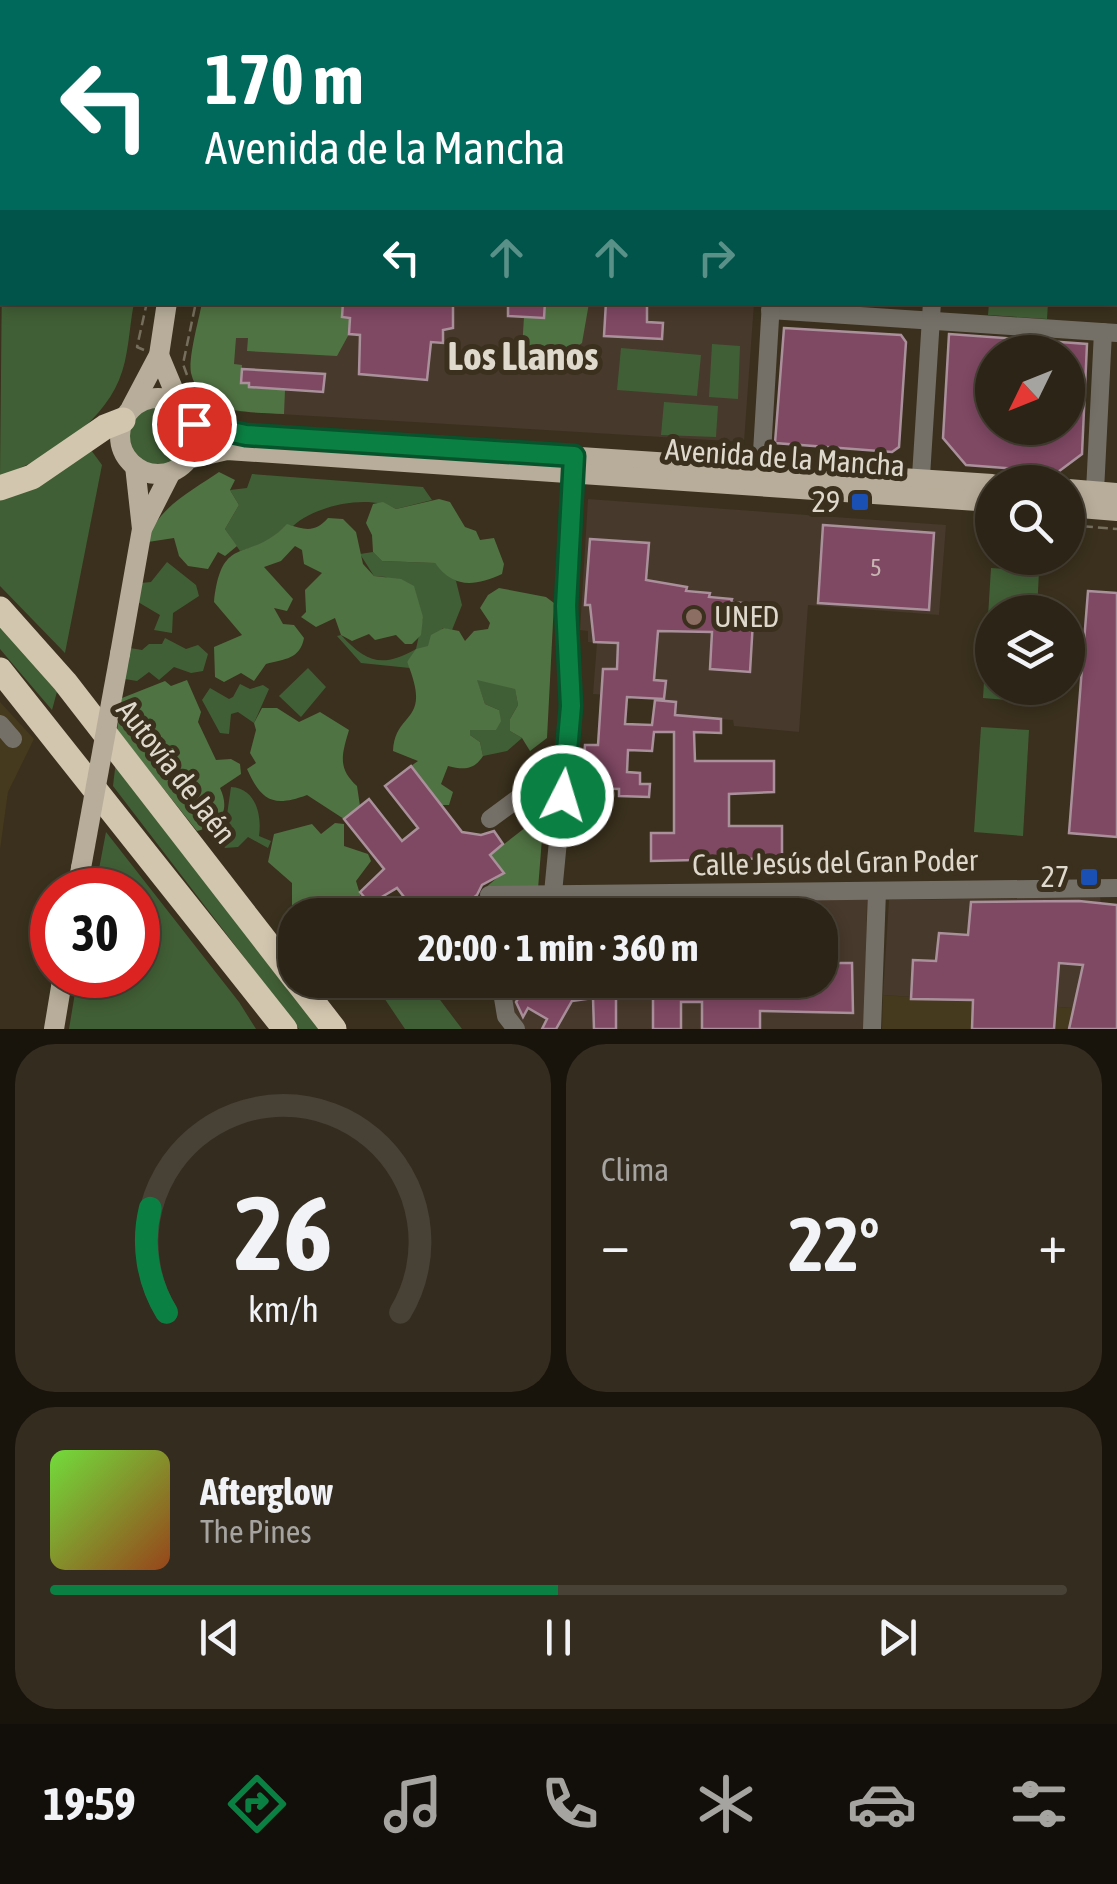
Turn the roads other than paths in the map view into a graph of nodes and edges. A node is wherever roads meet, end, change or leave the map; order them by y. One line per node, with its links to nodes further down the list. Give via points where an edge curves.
1 (168, 305): 5 (main road)
2 (771, 306): 3 (street); 12 (street)
3 (932, 312): 4 (street); 15 (street)
4 (1110, 333): 16 (street)
5 (159, 356): 6 (main road); 7 (main road)
6 (179, 403): 7 (main road, via 149,398); 8 (main road)
7 (127, 414): 9 (main road, via 121,447); 14 (highway, via 32,477)
8 (194, 424): 10 (main road, via 194,448); 11 (main road, Avenida de la Mancha, via 246,435)
9 (135, 466): 10 (main road, via 158,474); 22 (main road)
10 (180, 466): 11 (main road, Avenida de la Mancha, via 223,450); 22 (main road)
11 (574, 466): 12 (main road, Avenida de la Mancha); 15 (main road, Avenida de la Mancha, via 879,494); 27 (street)
12 (761, 469): 15 (main road, Avenida de la Mancha)
13 (975, 481): 15 (main road, Avenida de la Mancha)
14 (0, 488)
15 (920, 488): 20 (main road, Avenida de la Mancha)
16 (1085, 488)
17 (1117, 493): 18 (main road)
18 (1085, 494)
19 (1085, 494): 21 (main road)
20 (975, 499)
21 (1117, 510)
22 (142, 529): 29 (main road, bridge)
23 (0, 609): 34 (highway, Autovía de Jaén, via 65,682)
24 (0, 670): 35 (highway)
25 (0, 724): 26 (street)
26 (13, 739)
27 (566, 764): 28 (street); 32 (street)
28 (490, 819)
29 (81, 868)
30 (1117, 888): 31 (street, Calle Jesús del Gran Poder)
31 (877, 891): 32 (street, Calle Jesús del Gran Poder); 44 (street)
32 (553, 893): 33 (street, Calle Jesús del Gran Poder)
33 (494, 898)
34 (278, 956)
35 (245, 979): 40 (highway); 41 (highway)
36 (59, 998): 39 (main road)
37 (310, 998): 42 (highway, Autovía de Jaén)
38 (503, 998): 43 (street)
39 (54, 1029)
40 (268, 1029)
41 (285, 1029)
42 (334, 1029)
43 (516, 1029)
44 (872, 1029)

